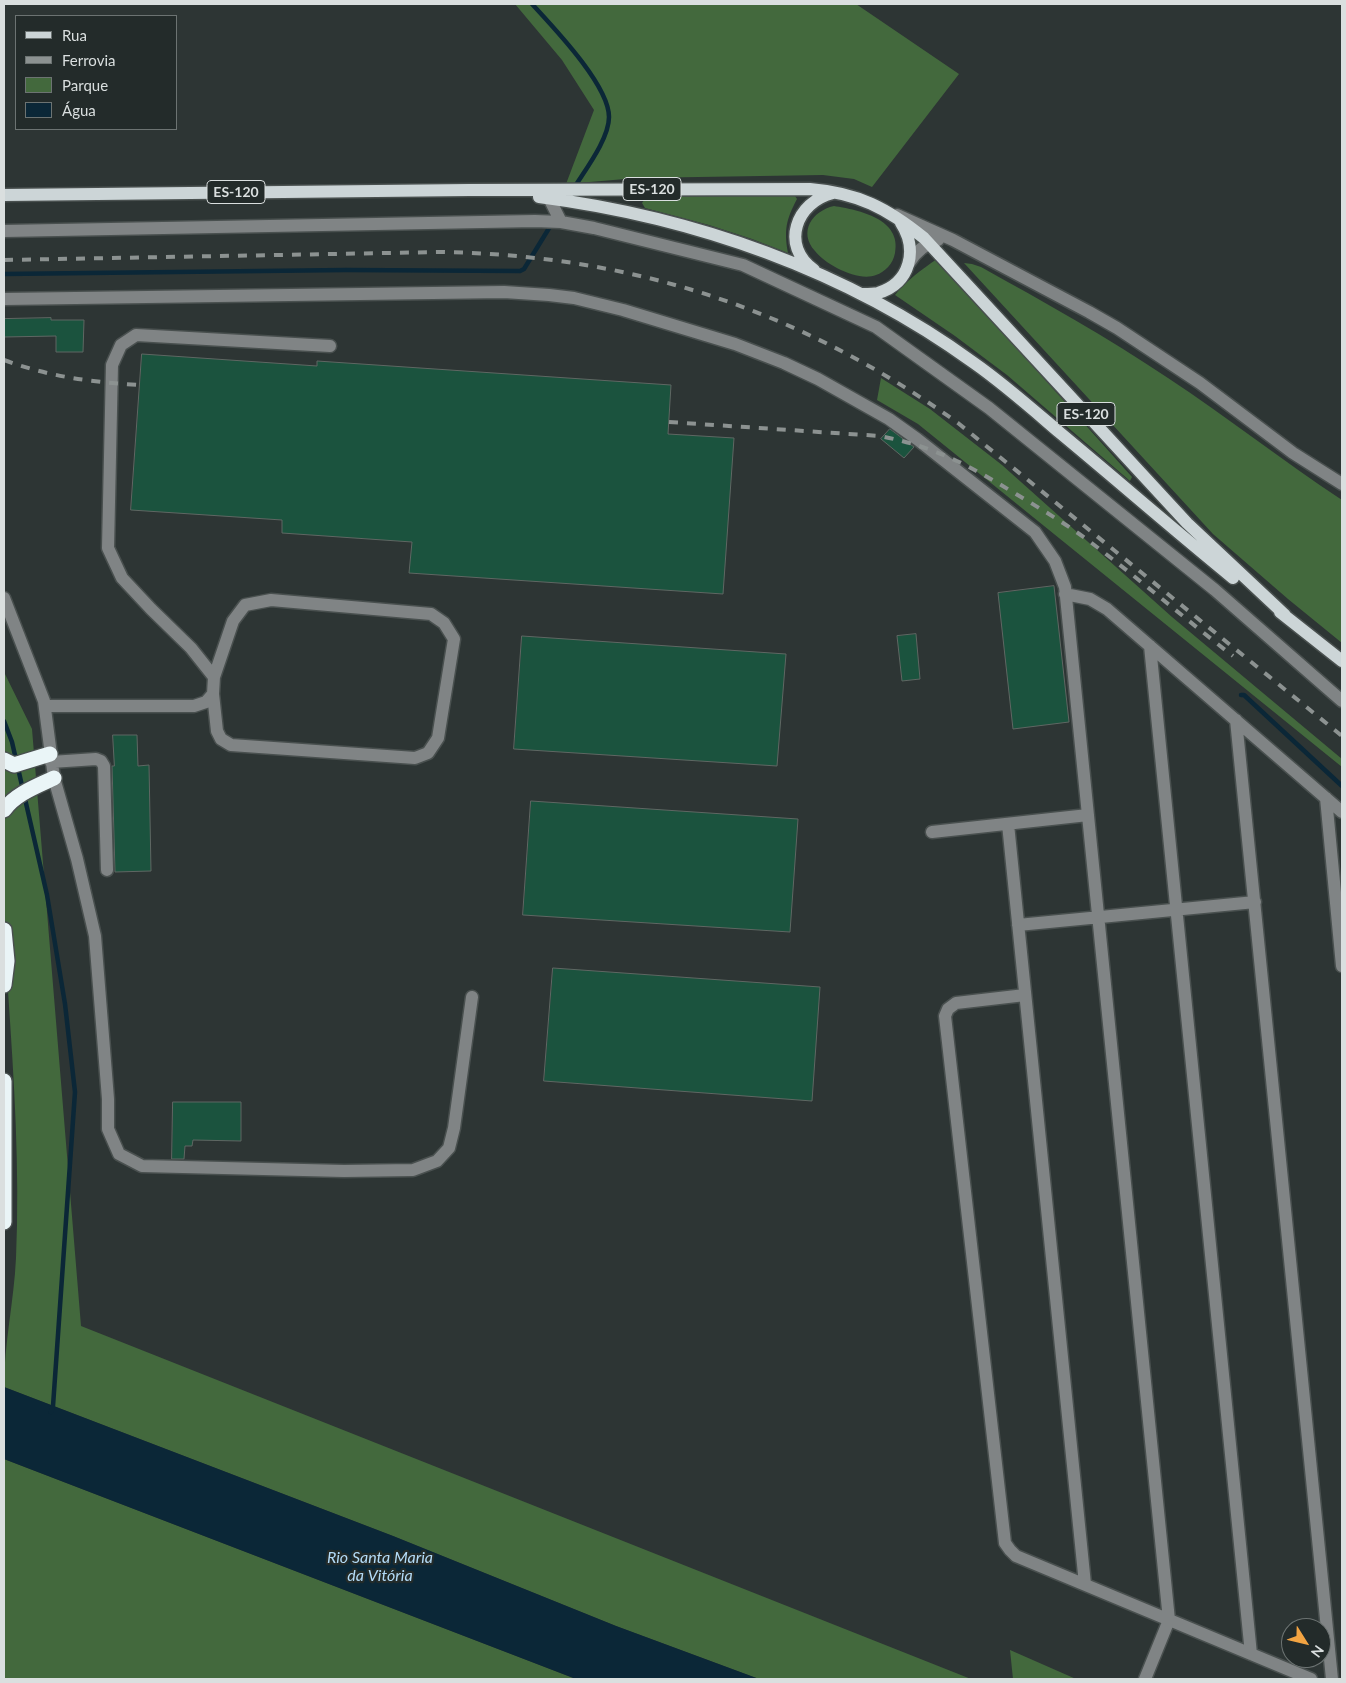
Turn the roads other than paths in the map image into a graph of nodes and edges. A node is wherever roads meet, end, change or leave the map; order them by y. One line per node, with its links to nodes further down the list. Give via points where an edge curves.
1 (469, 190): 2 (main road, ES-120, via 810,189); 3 (main road, ES-120); 4 (main road, ES-120)
2 (836, 192): 5 (main road, ES-120, via 866,200); 11 (main road, via 810,203 796,227 800,255)
3 (4, 195)
4 (549, 198): 6 (street); 11 (main road, ES-120, via 619,209 690,227)
5 (888, 211): 8 (street); 9 (main road, ES-120); 10 (main road, via 900,220 908,233)
6 (561, 222): 7 (street); 23 (street, via 743,264 876,327 989,408 1215,590)
7 (4, 231)
8 (953, 240): 9 (street); 15 (street, via 1117,328)
9 (929, 243): 10 (street, via 917,251); 18 (main road, ES-120, via 1187,523)
10 (909, 263): 12 (main road, via 891,287 878,293)
11 (820, 274): 12 (main road, ES-120)
12 (863, 294): 18 (main road, ES-120, via 918,325 987,372 1217,565)
13 (4, 299): 16 (street, via 504,292 574,298 623,310 735,344 784,363 889,419 1035,532 1055,561)
14 (330, 346): 21 (street, via 136,335 121,345 112,365 108,548 122,578 191,648)
15 (1342, 484)
16 (1065, 594): 19 (street, via 1099,604); 32 (street)
17 (4, 598): 24 (street)
18 (1285, 615): 20 (main road, ES-120)
19 (1150, 646): 25 (street); 37 (street)
20 (1342, 661)
21 (214, 677): 22 (street); 22 (street, via 233,621 246,605 271,600 431,614 444,623 454,639 438,738 428,753 415,758 231,745 221,740 217,731)
22 (214, 694): 24 (street, via 206,702 194,706)
23 (1342, 701)
24 (45, 706): 26 (street)
25 (1236, 720): 29 (street); 36 (street)
26 (51, 758): 27 (highway, via 14,765); 28 (street); 35 (street, via 96,759 104,766)
27 (4, 760)
28 (54, 778): 30 (highway, via 29,790); 44 (street, via 95,936 108,1129 118,1154 142,1166 344,1171 413,1170 436,1161 449,1148 454,1128)
29 (1326, 798): 31 (street); 41 (street)
30 (4, 810)
31 (1342, 812)
32 (1088, 815): 33 (street); 38 (street)
33 (1008, 824): 34 (street); 39 (street)
34 (932, 832)
35 (107, 870)
36 (1255, 902): 37 (street); 52 (street)
37 (1176, 909): 38 (street); 49 (street)
38 (1098, 917): 39 (street); 48 (street)
39 (1018, 925): 43 (street)
40 (4, 930): 42 (highway, via 7,961)
41 (1342, 966)
42 (4, 985)
43 (1025, 995): 47 (street); 47 (street, via 956,1002 948,1009 946,1019 1005,1543 1016,1556)
44 (472, 997)
45 (4, 1081): 46 (highway)
46 (4, 1222)
47 (1085, 1584): 48 (street)
48 (1169, 1620): 49 (street); 50 (street)
49 (1251, 1654): 51 (street)
50 (1145, 1679)
51 (1311, 1679)
52 (1332, 1679)

